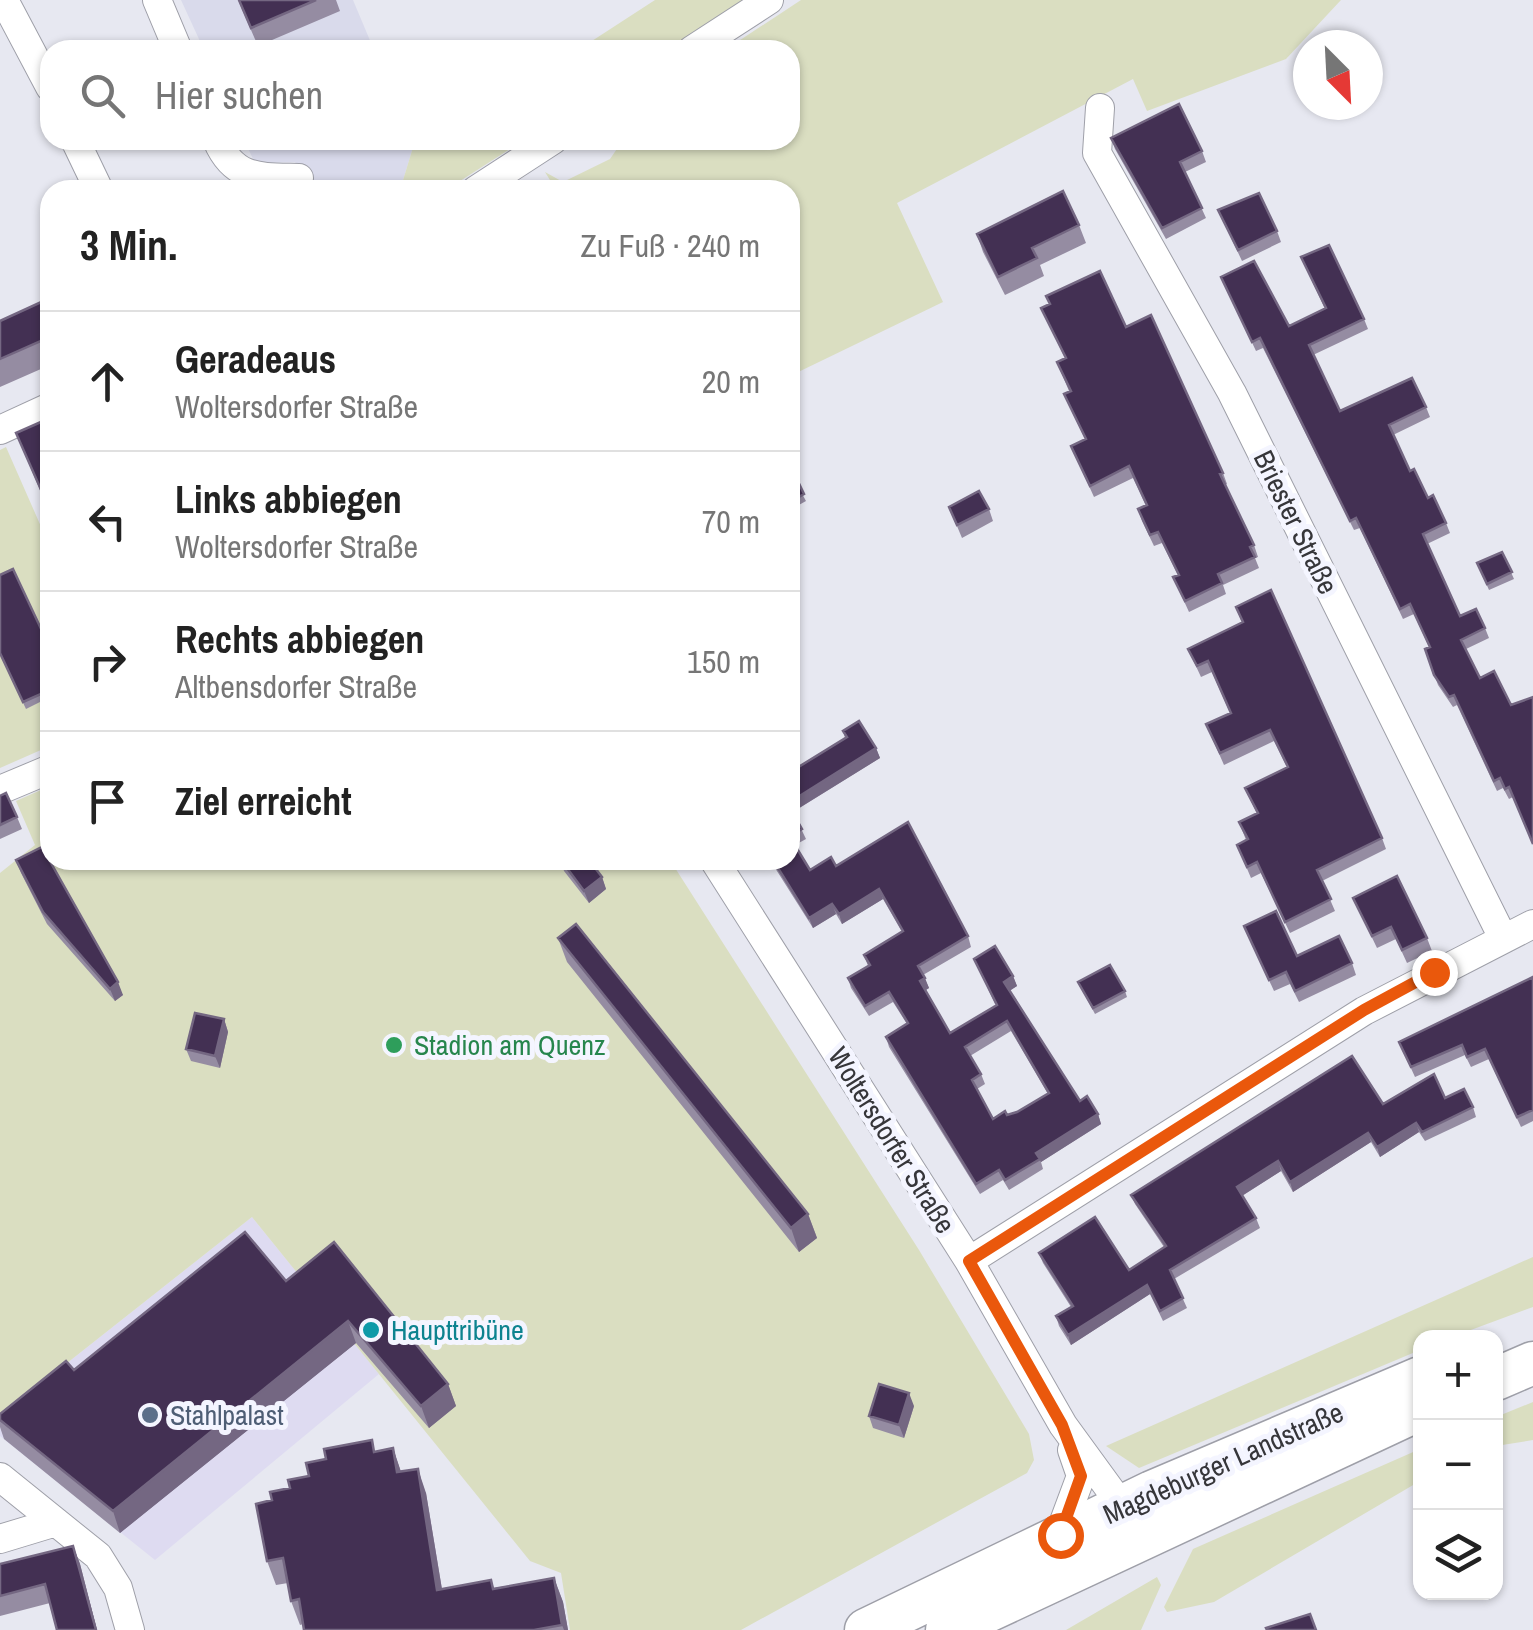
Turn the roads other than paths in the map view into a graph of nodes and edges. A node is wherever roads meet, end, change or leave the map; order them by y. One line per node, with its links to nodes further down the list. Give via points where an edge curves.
1 (4, 0): 6 (street)
2 (157, 0): 4 (street)
3 (769, 0): 5 (street)
4 (174, 40)
5 (707, 40)
6 (40, 68)
7 (1100, 108): 20 (street, Briester Straße, via 1097,154 1232,393)
8 (80, 150): 12 (street)
9 (221, 150): 11 (street, via 226,161 257,178)
10 (538, 150): 13 (street)
11 (299, 178)
12 (94, 180)
13 (491, 180)
14 (40, 412): 15 (street)
15 (0, 430)
16 (40, 772): 17 (street)
17 (0, 790)
18 (720, 870): 21 (street, Woltersdorfer Straße)
19 (1533, 924): 20 (street)
20 (1503, 938): 21 (street, via 1364,1010)
21 (969, 1261): 28 (street, Woltersdorfer Straße)
22 (1533, 1336): 23 (main road)
23 (1503, 1347)
24 (1533, 1363): 25 (main road)
25 (1503, 1375)
26 (1413, 1382): 31 (main road, Magdeburger Landstraße)
27 (1413, 1412): 31 (main road, Magdeburger Landstraße)
28 (1062, 1425): 31 (street, Woltersdorfer Straße); 32 (street, Woltersdorfer Straße, via 1081,1476)
29 (0, 1477): 30 (street)
30 (56, 1522): 33 (street); 34 (street, via 110,1570)
31 (1134, 1522): 32 (main road, Magdeburger Landstraße); 36 (main road, Magdeburger Landstraße)
32 (1060, 1535): 35 (main road, Magdeburger Landstraße)
33 (0, 1539)
34 (130, 1630)
35 (866, 1630)
36 (947, 1630)

